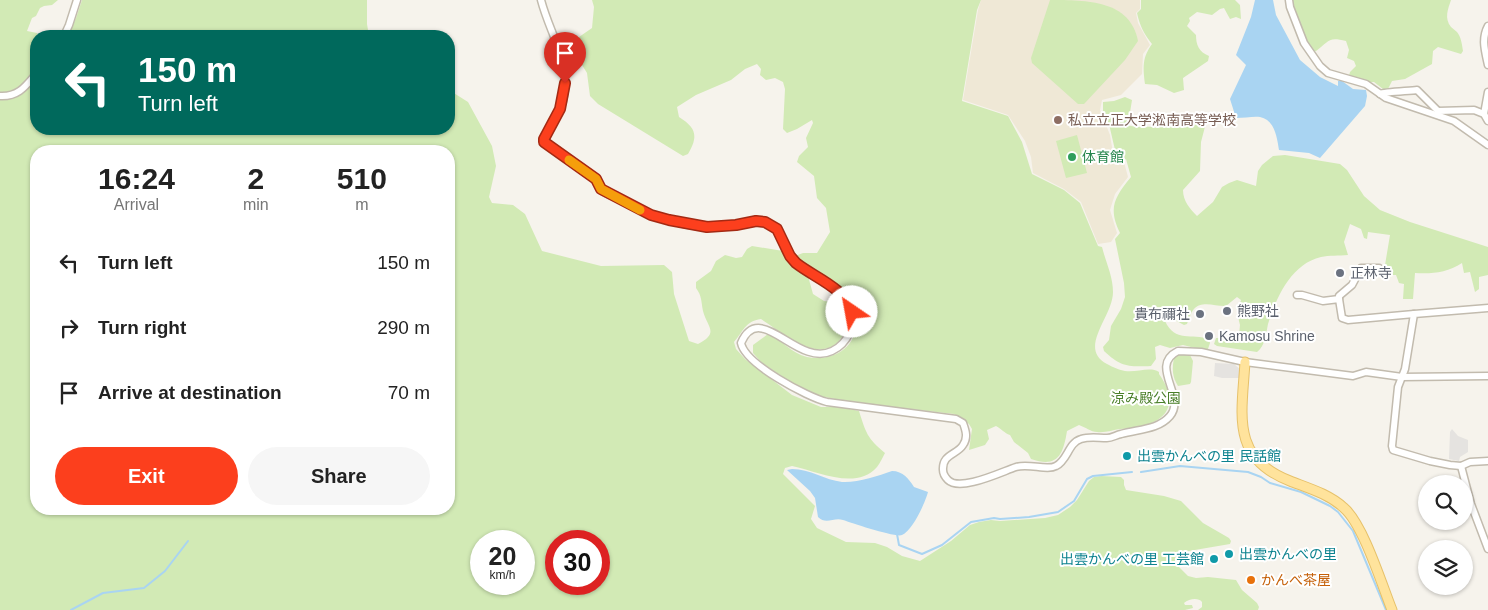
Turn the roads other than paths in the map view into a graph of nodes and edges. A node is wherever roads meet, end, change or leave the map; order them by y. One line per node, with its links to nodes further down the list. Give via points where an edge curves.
1 (77, 0): 5 (street)
2 (541, 0): 20 (street, via 565,72 563,100 544,142 596,179 601,189 651,215 707,227 756,221 777,229 796,263 847,300 852,312 851,330 839,347 828,353 816,354 802,350 766,328 753,328 741,343 745,353 751,360 814,398 943,416 963,423 966,435 963,446 947,457 943,467 945,477 951,483 964,484 1018,467 1032,465 1049,469 1065,459 1080,439 1106,438 1160,424 1172,414 1174,407 1166,370 1169,359 1178,351 1202,352)
3 (1289, 0): 9 (street, via 1301,36 1320,66 1328,73 1366,84)
4 (1488, 26): 6 (street, via 1484,48)
5 (67, 30)
6 (1488, 65)
7 (30, 80): 10 (street, via 18,93)
8 (1488, 92): 12 (street)
9 (1380, 94): 11 (street); 11 (street, via 1417,90)
10 (0, 96)
11 (1438, 113): 12 (street, via 1474,110); 14 (street, via 1465,127)
12 (1484, 114): 13 (street)
13 (1488, 120)
14 (1488, 145)
15 (1379, 268): 17 (street, via 1361,268)
16 (1297, 295): 17 (street, via 1323,301)
17 (1339, 299): 19 (street, via 1342,318 1348,320)
18 (1488, 308): 19 (street)
19 (1414, 314): 22 (street)
20 (1245, 362): 22 (street, via 1353,376 1366,372); 26 (main road, via 1243,429 1251,454 1276,475 1334,500 1350,514)
21 (1488, 376): 22 (street)
22 (1402, 377): 24 (street, via 1398,387 1393,450)
23 (1488, 461): 24 (street)
24 (1461, 466): 25 (street)
25 (1488, 549)
26 (1392, 610)

